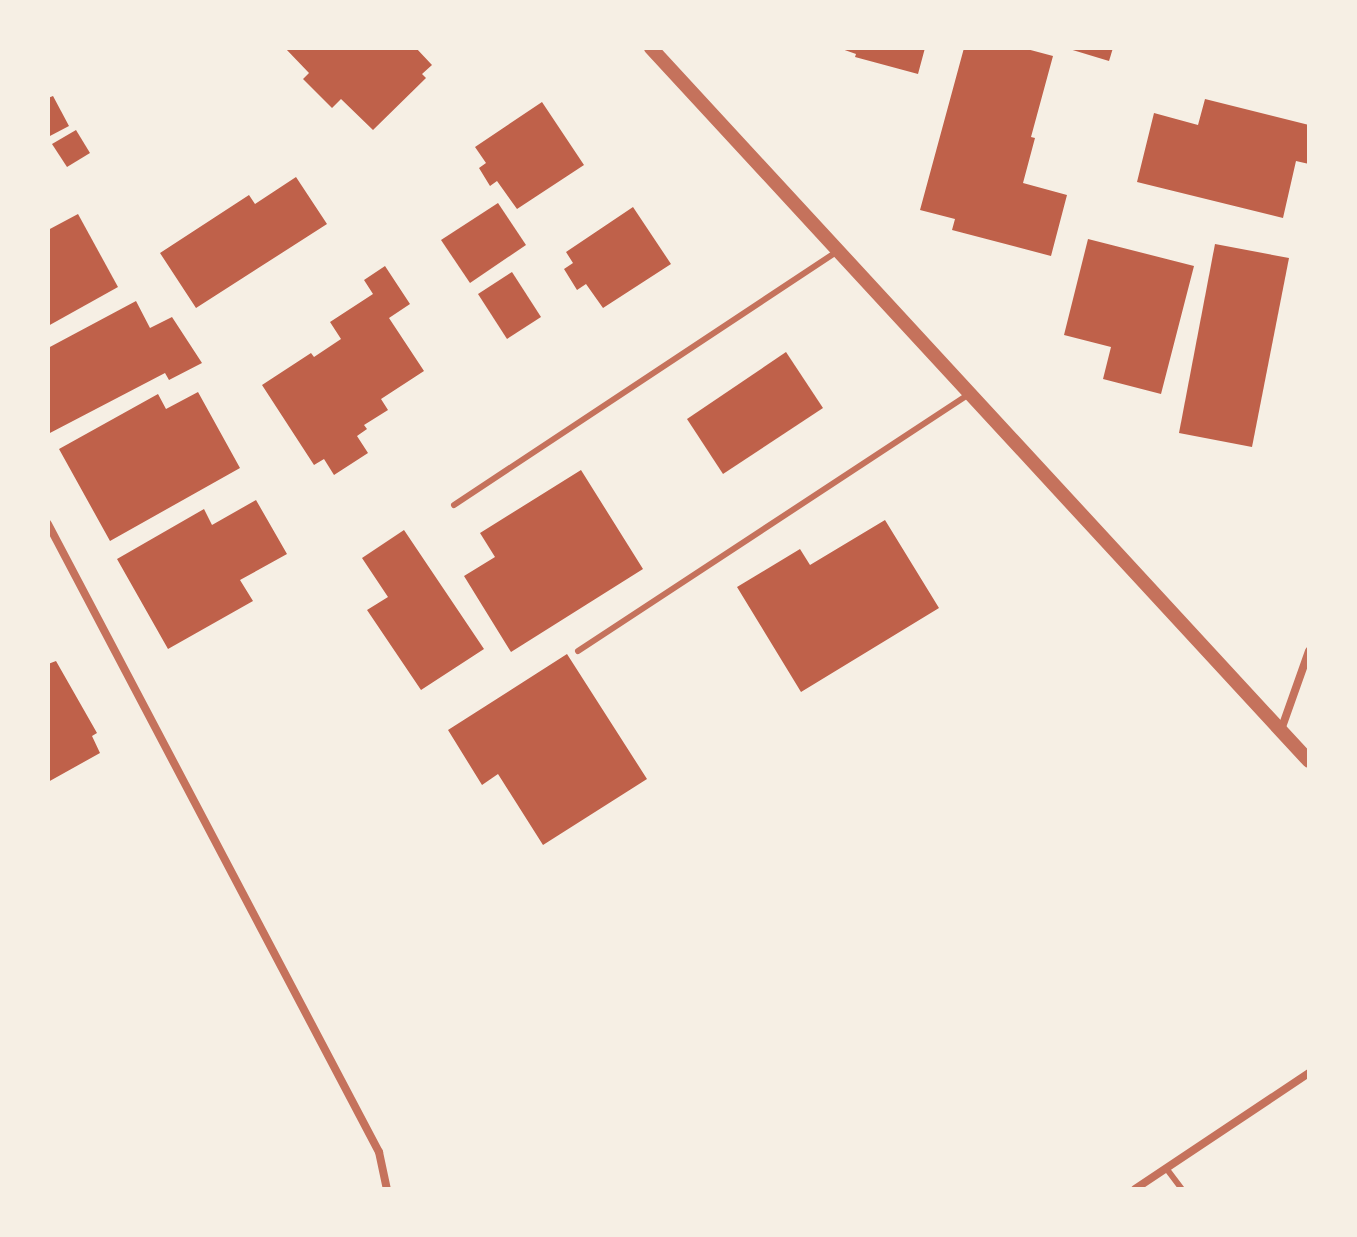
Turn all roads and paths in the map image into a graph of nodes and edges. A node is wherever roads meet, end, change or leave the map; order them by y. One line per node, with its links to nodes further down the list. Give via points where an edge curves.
1 (651, 48): 2 (street)
2 (839, 250): 3 (street); 4 (lane)
3 (969, 394): 6 (lane); 8 (street)
4 (454, 505)
5 (48, 524): 12 (street, via 379,1152)
6 (578, 651)
7 (1309, 651): 8 (street)
8 (1281, 731): 9 (street)
9 (1309, 761)
10 (1309, 1073): 11 (street)
11 (1166, 1168): 13 (street); 14 (lane)
12 (387, 1189)
13 (1135, 1189)
14 (1182, 1189)

